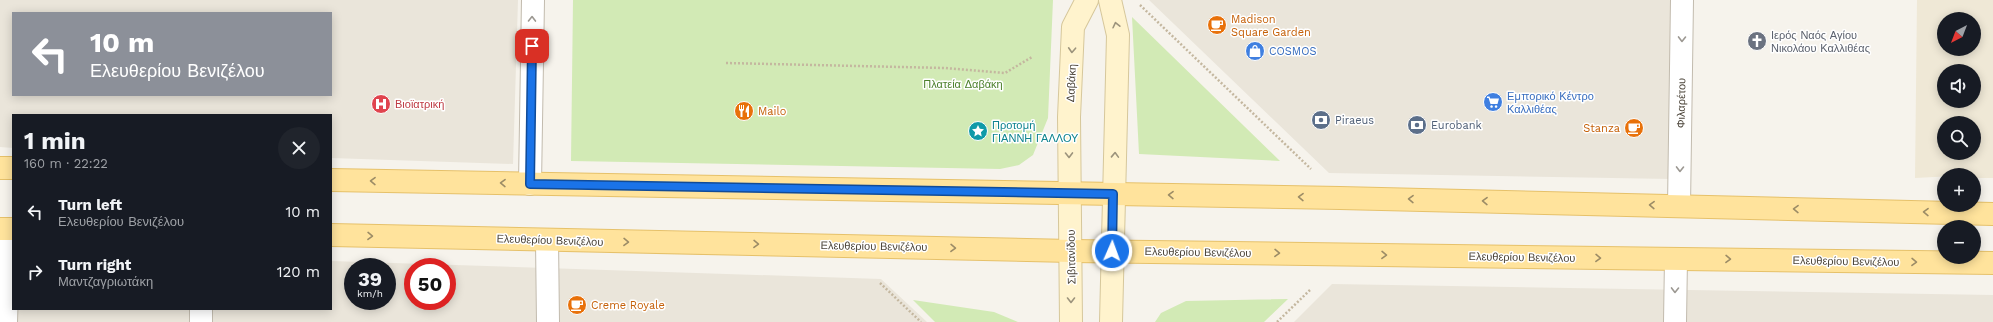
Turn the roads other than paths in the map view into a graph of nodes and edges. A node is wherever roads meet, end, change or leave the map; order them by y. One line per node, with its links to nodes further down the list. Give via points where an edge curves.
1 (533, 0): 8 (street, one-way to 1)
2 (1087, 0): 9 (main road, Δαβάκη, one-way to 9, via 1073,27 1069,117)
3 (1110, 0): 10 (main road, one-way to 3, via 1118,34)
4 (1682, 0): 11 (street, Φιλαρέτου, one-way to 11)
5 (0, 168): 6 (main road)
6 (12, 168)
7 (332, 180): 8 (main road, one-way to 7)
8 (530, 184): 9 (main road)
9 (1070, 193): 10 (main road); 16 (main road, Σιβιτανίδου)
10 (1113, 194): 11 (main road, one-way to 10); 17 (main road)
11 (1680, 206): 12 (main road, one-way to 11)
12 (1993, 214)
13 (7, 229): 21 (street)
14 (332, 235): 15 (main road, Ελευθερίου Βενιζέλου, one-way to 15)
15 (547, 241): 16 (main road, Ελευθερίου Βενιζέλου, one-way to 16); 23 (street)
16 (1071, 251): 17 (main road, Ελευθερίου Βενιζέλου); 24 (main road, Σιβιτανίδου, one-way to 24)
17 (1112, 251): 18 (main road, Ελευθερίου Βενιζέλου, one-way to 18); 25 (main road)
18 (1676, 259): 19 (main road, Ελευθερίου Βενιζέλου, one-way to 19); 26 (street, one-way to 26)
19 (1993, 263)
20 (201, 310): 22 (street)
21 (6, 322)
22 (201, 322)
23 (548, 322)
24 (1071, 322)
25 (1111, 322)
26 (1675, 322)

